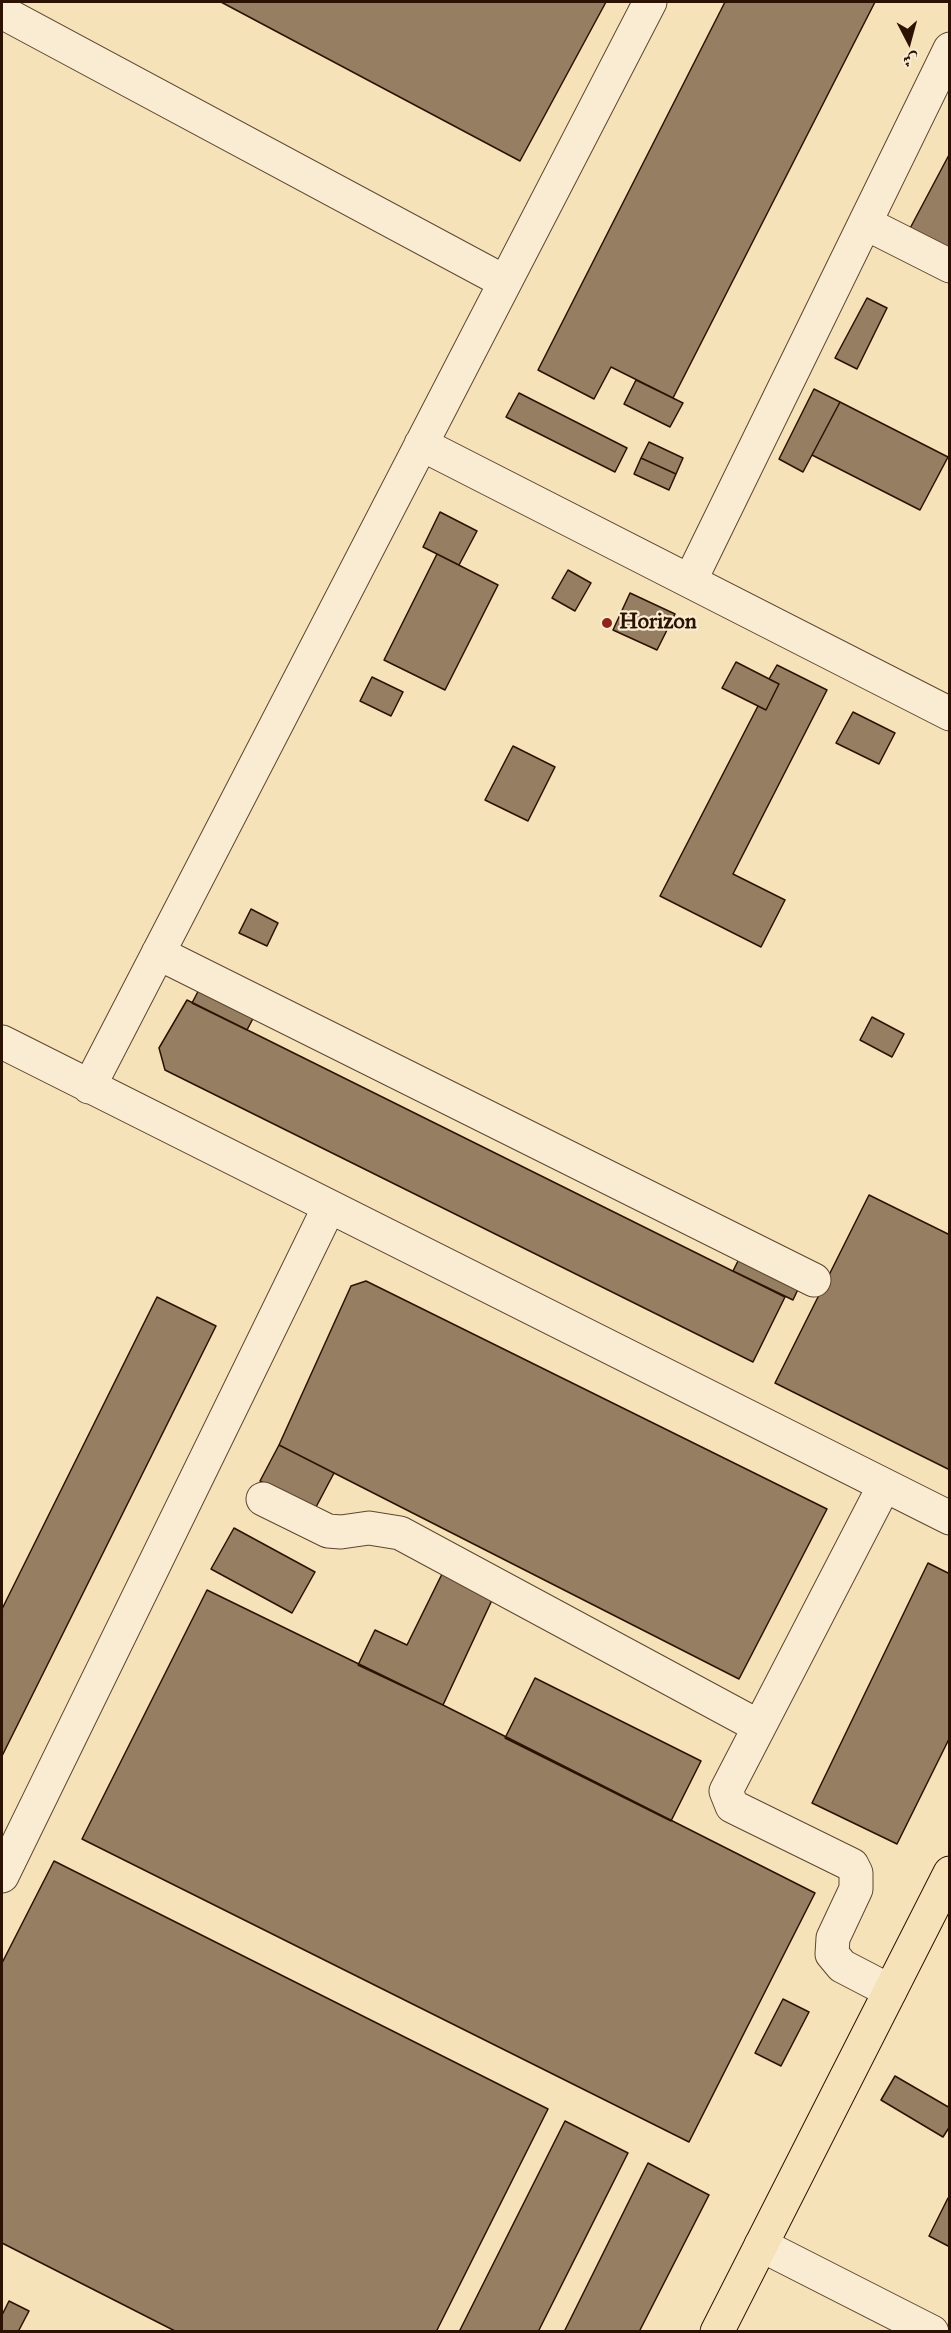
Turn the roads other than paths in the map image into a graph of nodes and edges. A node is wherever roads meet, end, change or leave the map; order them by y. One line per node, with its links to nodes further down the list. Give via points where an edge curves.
1 (650, 2): 6 (street)
2 (2, 12): 6 (street)
3 (950, 49): 4 (street)
4 (865, 223): 5 (street); 8 (street)
5 (950, 266)
6 (505, 282): 7 (street)
7 (421, 444): 8 (street); 10 (street)
8 (690, 581): 9 (street)
9 (950, 714)
10 (158, 953): 12 (street); 14 (street)
11 (2, 1042): 12 (street)
12 (89, 1087): 13 (street)
13 (330, 1207): 15 (street); 20 (street)
14 (814, 1280)
15 (884, 1486): 17 (street); 18 (street)
16 (263, 1499): 18 (street, via 328,1531 369,1528 400,1533)
17 (950, 1518)
18 (758, 1726): 21 (street, via 729,1783 728,1799 740,1810 852,1865 858,1881 833,1938 832,1954 842,1965)
19 (950, 1873): 21 (main road)
20 (2, 1876)
21 (890, 1991): 22 (main road)
22 (761, 2245): 23 (main road); 24 (street)
23 (717, 2331)
24 (932, 2331)

